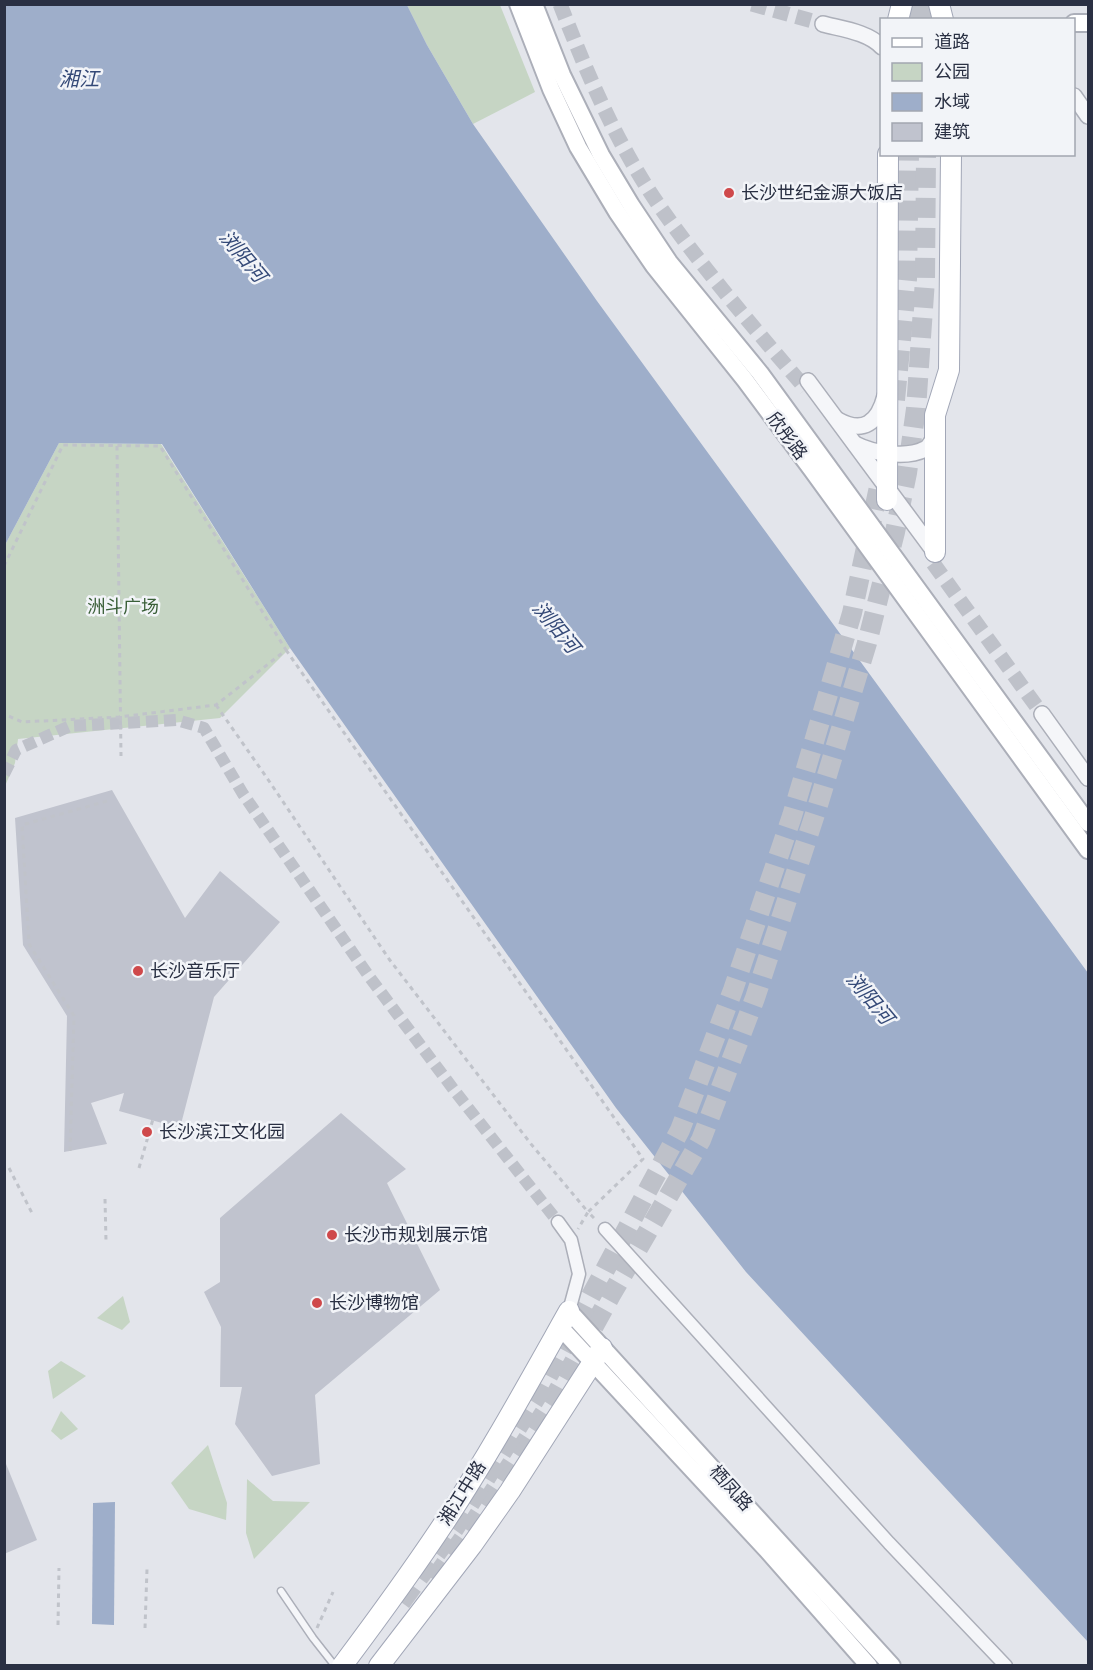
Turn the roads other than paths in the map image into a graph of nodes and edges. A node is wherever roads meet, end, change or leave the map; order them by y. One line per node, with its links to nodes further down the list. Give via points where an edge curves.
1 (518, 4): 24 (main road, 欣彤路, via 578,147 623,221 745,380)
2 (534, 4): 23 (main road, 欣彤路, via 596,146 669,262 760,373)
3 (901, 4): 4 (street)
4 (892, 18)
5 (880, 28): 6 (street, via 824,21)
6 (880, 45)
7 (1075, 85): 9 (street)
8 (1075, 97): 10 (street)
9 (1089, 103)
10 (1089, 116)
11 (888, 156): 13 (main road)
12 (951, 156): 16 (main road, via 949,370 934,415)
13 (887, 384): 15 (street, via 874,420 857,427); 18 (main road)
14 (807, 385): 15 (street)
15 (836, 424): 17 (street); 19 (street)
16 (934, 438): 18 (street, via 924,450); 20 (main road)
17 (855, 445): 18 (street); 19 (street)
18 (887, 453): 19 (main road)
19 (887, 494): 20 (street)
20 (936, 558)
21 (1089, 765): 22 (street, via 1045,711)
22 (1089, 778)
23 (1089, 823)
24 (1089, 850)
25 (558, 1222): 27 (street, via 571,1240 579,1274)
26 (605, 1229): 37 (street, via 889,1543)
27 (564, 1319): 28 (main road, 栖凤路); 33 (main road, 湘江中路, via 445,1521)
28 (597, 1355): 30 (main road, 湘江中路, via 510,1491); 31 (main road, 栖凤路); 36 (main road, 栖凤路)
29 (281, 1591): 32 (lane)
30 (398, 1641): 34 (main road, 湘江中路); 35 (street)
31 (885, 1659): 36 (street)
32 (335, 1665)
33 (342, 1665)
34 (379, 1665)
35 (391, 1665)
36 (869, 1665)
37 (1006, 1665)

